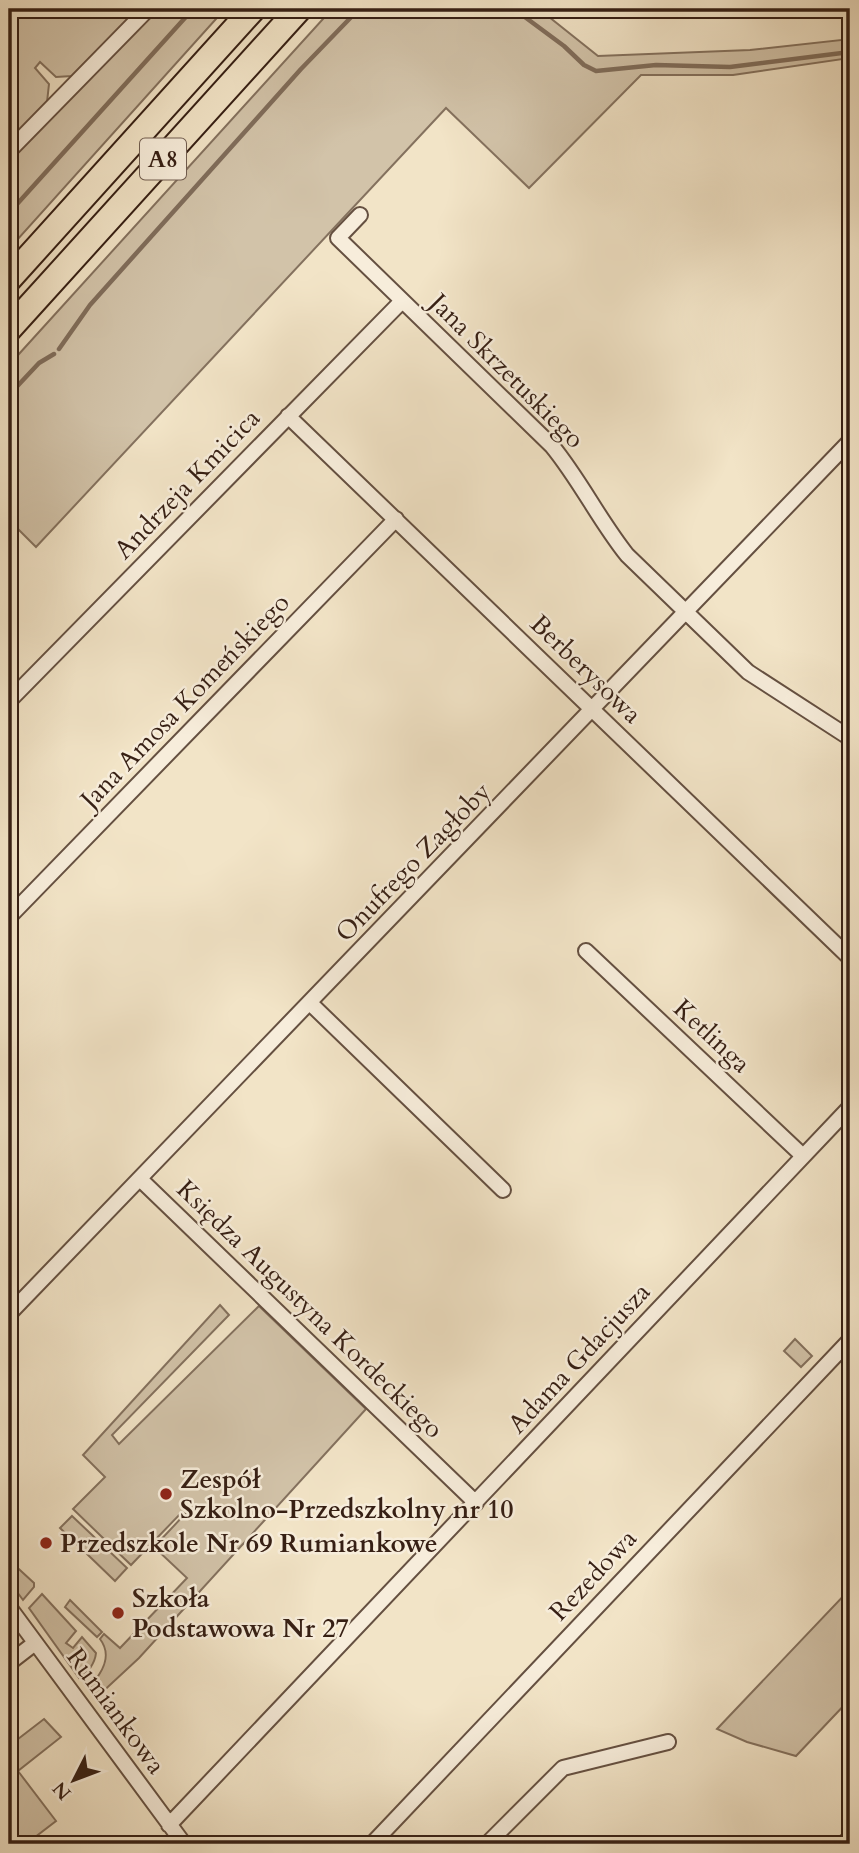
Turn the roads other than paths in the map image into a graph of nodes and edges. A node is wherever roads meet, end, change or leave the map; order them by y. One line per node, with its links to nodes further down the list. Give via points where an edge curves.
1 (148, 9): 4 (street)
2 (253, 9): 6 (highway, A8)
3 (299, 9): 8 (highway, A8)
4 (9, 151)
5 (360, 215): 7 (street, Jana Skrzetuskiego, via 338,238)
6 (9, 279)
7 (402, 301): 9 (street, Andrzeja Kmicica); 12 (street, Jana Skrzetuskiego, via 552,446 619,544)
8 (9, 329)
9 (288, 416): 11 (street, Berberysowa); 13 (street, Andrzeja Kmicica)
10 (850, 441): 12 (street, Onufrego Zagłoby)
11 (396, 519): 14 (street, Berberysowa); 16 (street, Jana Amosa Komeńskiego)
12 (686, 612): 14 (street, Onufrego Zagłoby); 15 (street, Jana Skrzetuskiego, via 748,672)
13 (9, 701)
14 (593, 710): 18 (street, Berberysowa); 19 (street, Onufrego Zagłoby)
15 (850, 738)
16 (9, 917)
17 (586, 951): 21 (street, Ketlinga)
18 (850, 958)
19 (310, 1003): 22 (street, Onufrego Zagłoby); 23 (street)
20 (850, 1107): 21 (street, Adama Gdacjusza)
21 (803, 1156): 26 (street, Adama Gdacjusza)
22 (140, 1179): 24 (street, Onufrego Zagłoby); 26 (street, Księdza Augustyna Kordeckiego)
23 (503, 1190)
24 (9, 1314)
25 (850, 1340): 34 (street, Rezedowa)
26 (476, 1503): 31 (street, Adama Gdacjusza)
27 (9, 1607): 28 (street, Rumiankowa)
28 (35, 1643): 29 (street); 31 (street, Rumiankowa)
29 (9, 1663)
30 (668, 1742): 35 (street, via 563,1768)
31 (169, 1825): 33 (street, Rumiankowa)
32 (850, 1838): 36 (street)
33 (184, 1844)
34 (372, 1844)
35 (487, 1844)
36 (844, 1844)

